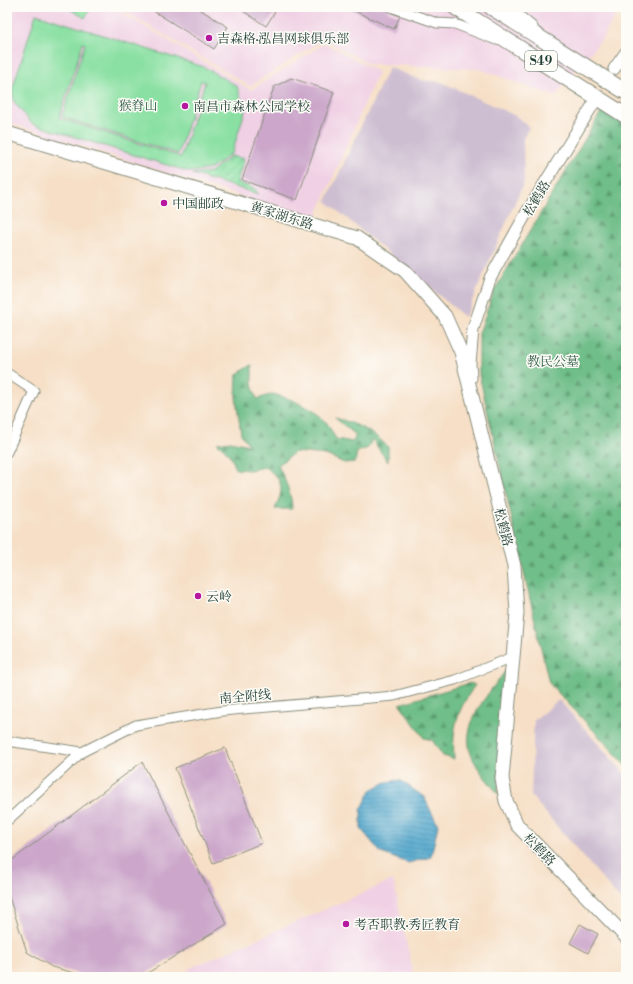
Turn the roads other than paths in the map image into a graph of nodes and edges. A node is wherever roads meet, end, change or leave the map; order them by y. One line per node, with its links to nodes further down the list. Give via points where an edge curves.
1 (391, 7): 7 (street, via 437,23 455,24 472,29)
2 (455, 7): 7 (highway, S49)
3 (491, 7): 8 (highway, S49)
4 (509, 7): 8 (street)
5 (626, 48): 6 (street)
6 (626, 53): 9 (street)
7 (533, 56): 12 (highway, S49)
8 (570, 57): 10 (highway, S49)
9 (614, 69)
10 (626, 92)
11 (594, 103): 15 (street, 松鹤路, via 526,212 490,278 473,329 470,364)
12 (626, 116)
13 (7, 133): 15 (main road, 黄家湖东路, via 357,238 405,271 445,316 461,352)
14 (7, 373): 16 (street, via 34,391)
15 (473, 400): 17 (main road, 松鹤路, via 514,566 517,613)
16 (7, 452)
17 (513, 657): 19 (street, 南全附线, via 455,680 394,696 222,711 136,725); 21 (main road, 松鹤路, via 502,778 506,801 517,825)
18 (7, 741): 19 (street)
19 (82, 752): 20 (street, 南全附线)
20 (7, 820)
21 (626, 937)

